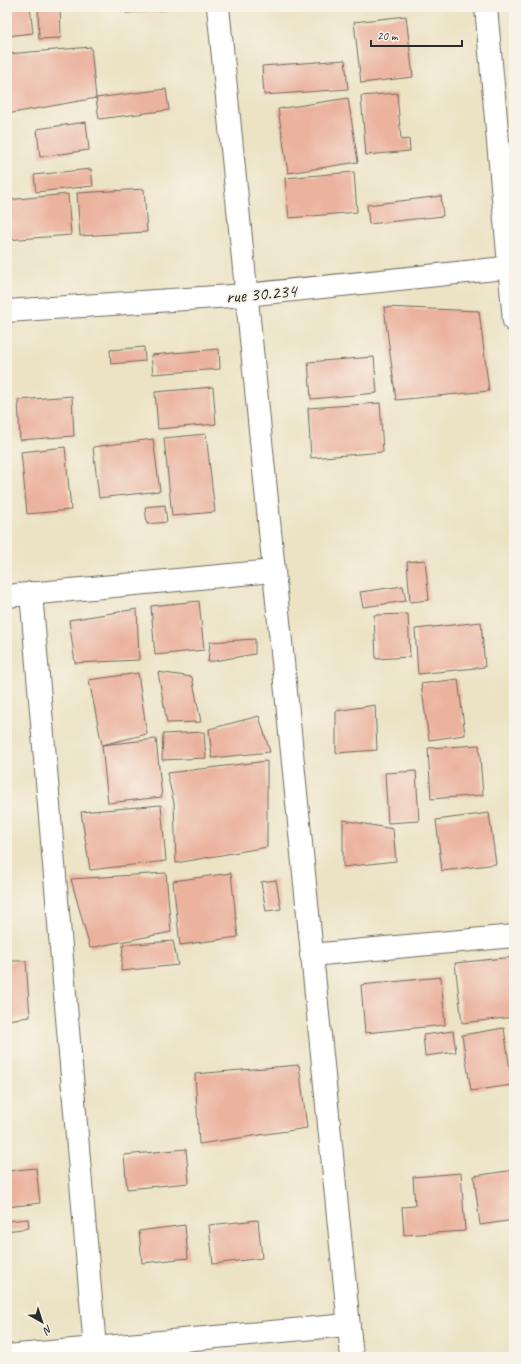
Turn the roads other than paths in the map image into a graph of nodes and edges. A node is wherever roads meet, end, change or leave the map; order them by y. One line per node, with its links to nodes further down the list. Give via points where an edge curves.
1 (218, 7): 4 (street)
2 (486, 7): 3 (street)
3 (511, 267): 4 (street, rue 30.234); 6 (street)
4 (246, 295): 5 (street, rue 30.234); 7 (street)
5 (7, 311)
6 (514, 321)
7 (273, 571): 8 (street); 11 (street)
8 (30, 593): 9 (street); 13 (street)
9 (7, 596)
10 (514, 936): 11 (street)
11 (311, 955): 12 (street)
12 (347, 1325): 13 (street); 15 (street)
13 (95, 1348): 14 (street)
14 (7, 1356)
15 (352, 1357)

